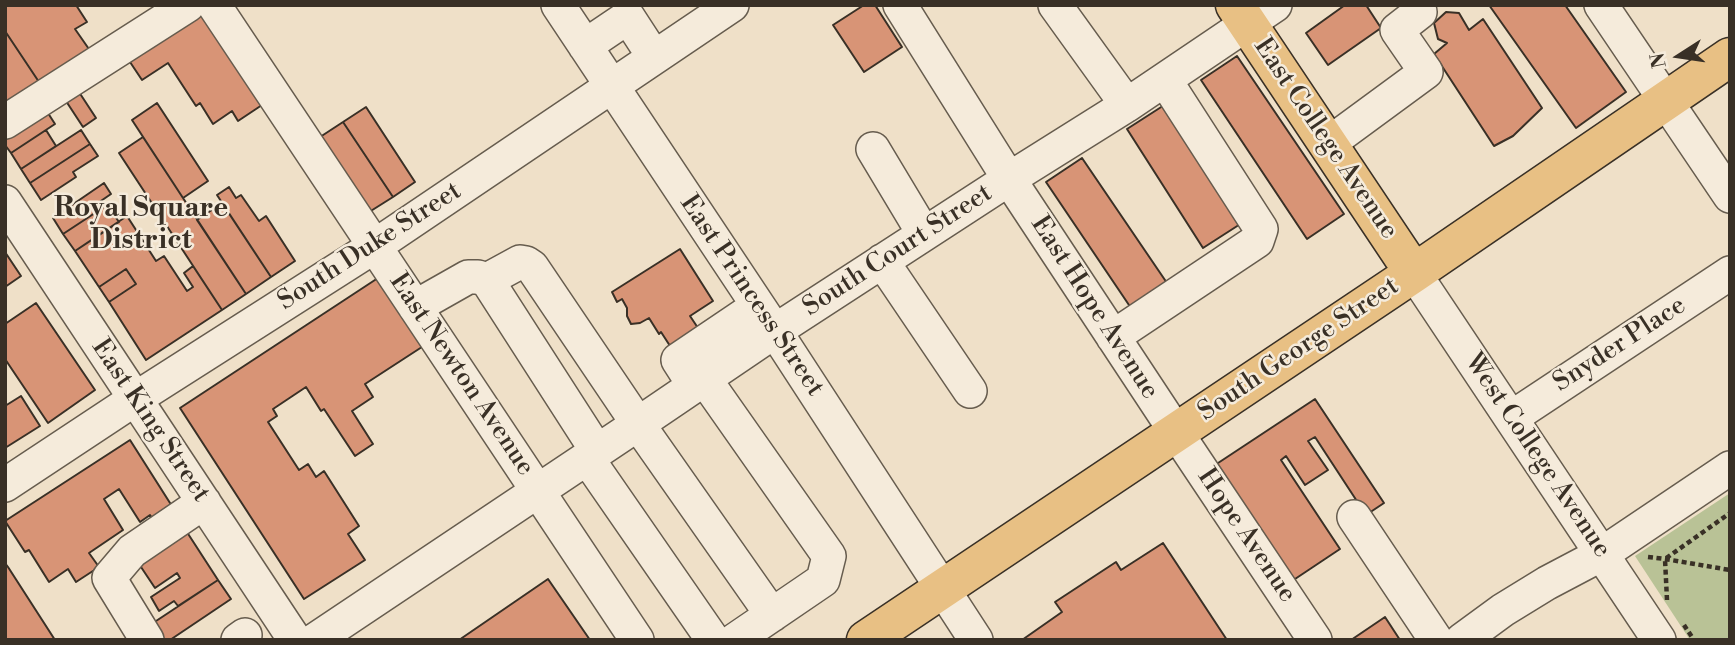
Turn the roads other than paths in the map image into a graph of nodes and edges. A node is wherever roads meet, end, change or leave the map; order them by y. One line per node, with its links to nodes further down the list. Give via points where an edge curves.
1 (188, 5): 18 (street)
2 (214, 5): 25 (street, East Newton Avenue)
3 (558, 5): 11 (street, East Princess Street)
4 (900, 5): 21 (street, East Hope Avenue)
5 (1055, 5): 17 (street)
6 (1416, 5): 19 (street, via 1420,12 1397,30 1426,72)
7 (1601, 5): 16 (street)
8 (630, 9): 11 (street); 12 (street)
9 (711, 11): 12 (street, South Duke Street)
10 (1252, 12): 14 (street, South Court Street); 19 (main road, East College Avenue)
11 (585, 46): 15 (street, East Princess Street)
12 (654, 57): 15 (street, South Duke Street)
13 (1730, 57): 16 (main road, South George Street)
14 (1165, 80): 17 (street, South Court Street); 32 (street, via 1261,229 1257,241)
15 (611, 86): 25 (street, South Duke Street); 31 (street, East Princess Street)
16 (1666, 100): 22 (street); 27 (main road, South George Street)
17 (1127, 105): 21 (street, South Court Street)
18 (5, 122)
19 (1328, 144): 27 (main road, East College Avenue)
20 (873, 149): 24 (street)
21 (1009, 179): 24 (street, South Court Street); 32 (street, East Hope Avenue)
22 (1730, 196)
23 (5, 202): 35 (street, East King Street)
24 (924, 234): 26 (street, South Court Street)
25 (375, 246): 30 (street, East Newton Avenue); 35 (street, South Duke Street)
26 (882, 261): 31 (street, South Court Street); 34 (street)
27 (1414, 273): 36 (street, West College Avenue); 38 (main road, South George Street)
28 (1730, 273): 36 (street, Snyder Place)
29 (492, 288): 30 (street, via 478,277 468,277); 37 (street, via 520,262 532,267); 39 (street)
30 (415, 307): 42 (street, East Newton Avenue)
31 (766, 318): 33 (street, South Court Street); 46 (street, East Princess Street)
32 (1113, 337): 38 (street, East Hope Avenue)
33 (699, 382): 37 (street, South Court Street); 47 (street, via 829,556 823,580)
34 (970, 391)
35 (135, 398): 41 (street, South Duke Street); 43 (street, East King Street)
36 (1511, 418): 45 (street, West College Avenue)
37 (638, 424): 39 (street, South Court Street); 47 (street)
38 (1176, 432): 46 (main road, South George Street); 57 (street, Hope Avenue)
39 (592, 454): 42 (street, South Court Street); 53 (street)
40 (1730, 468): 45 (street)
41 (5, 485)
42 (538, 491): 51 (street, South Court Street); 52 (street, East Newton Avenue)
43 (204, 502): 49 (street, via 132,551 108,578); 50 (street, East King Street)
44 (1354, 517): 58 (street)
45 (1602, 554): 48 (street, West College Avenue); 59 (street, via 1546,583)
46 (942, 588): 55 (main road, South George Street); 56 (street, East Princess Street)
47 (772, 615): 54 (street)
48 (1670, 630)
49 (147, 640)
50 (295, 640)
51 (315, 640)
52 (637, 640)
53 (713, 640)
54 (735, 640)
55 (866, 640)
56 (976, 640)
57 (1315, 640)
58 (1436, 640)
59 (1462, 640)

